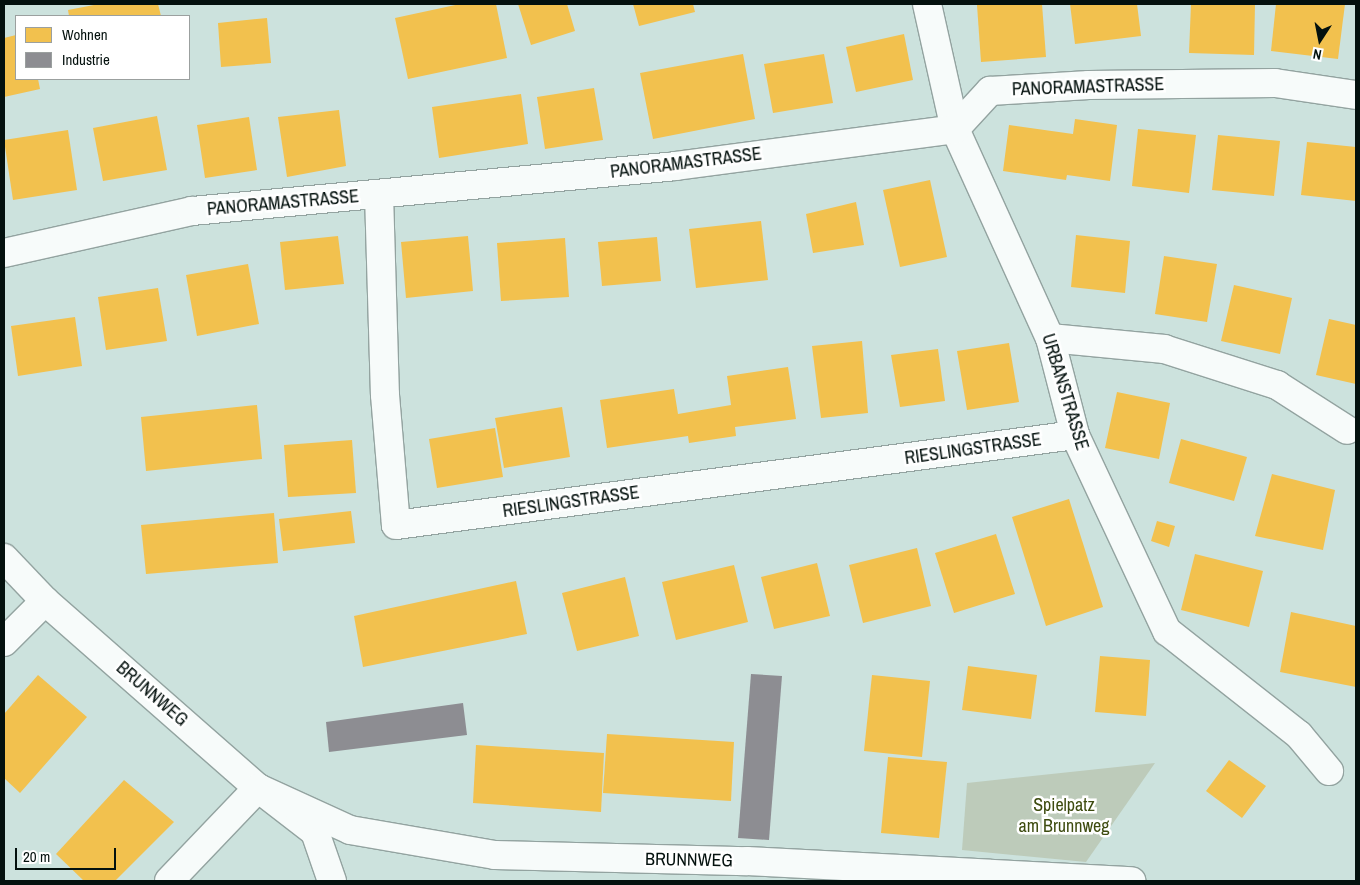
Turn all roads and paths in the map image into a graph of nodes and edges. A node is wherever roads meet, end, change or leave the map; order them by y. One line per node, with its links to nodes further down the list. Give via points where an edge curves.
1 (927, 4): 3 (street, URBANSTRASSE)
2 (1356, 95): 3 (street, PANORAMASTRASSE, via 1274,83 1089,85 990,91)
3 (955, 129): 4 (street, PANORAMASTRASSE, via 675,166); 6 (street, URBANSTRASSE)
4 (379, 194): 5 (street, PANORAMASTRASSE, via 192,211); 8 (street, RIESLINGSTRASSE, via 384,394 396,525)
5 (4, 253)
6 (1050, 338): 7 (street, via 1164,348 1278,385); 8 (street, URBANSTRASSE)
7 (1347, 430)
8 (1075, 435): 12 (street, URBANSTRASSE, via 1167,631 1299,735)
9 (4, 558): 10 (street, BRUNNWEG)
10 (45, 601): 11 (street); 13 (street, BRUNNWEG)
11 (4, 642)
12 (1329, 770)
13 (258, 788): 14 (street); 15 (street, BRUNNWEG, via 315,832); 16 (street, BRUNNWEG, via 350,830 496,855 747,861)
14 (169, 881)
15 (332, 881)
16 (1131, 881)

